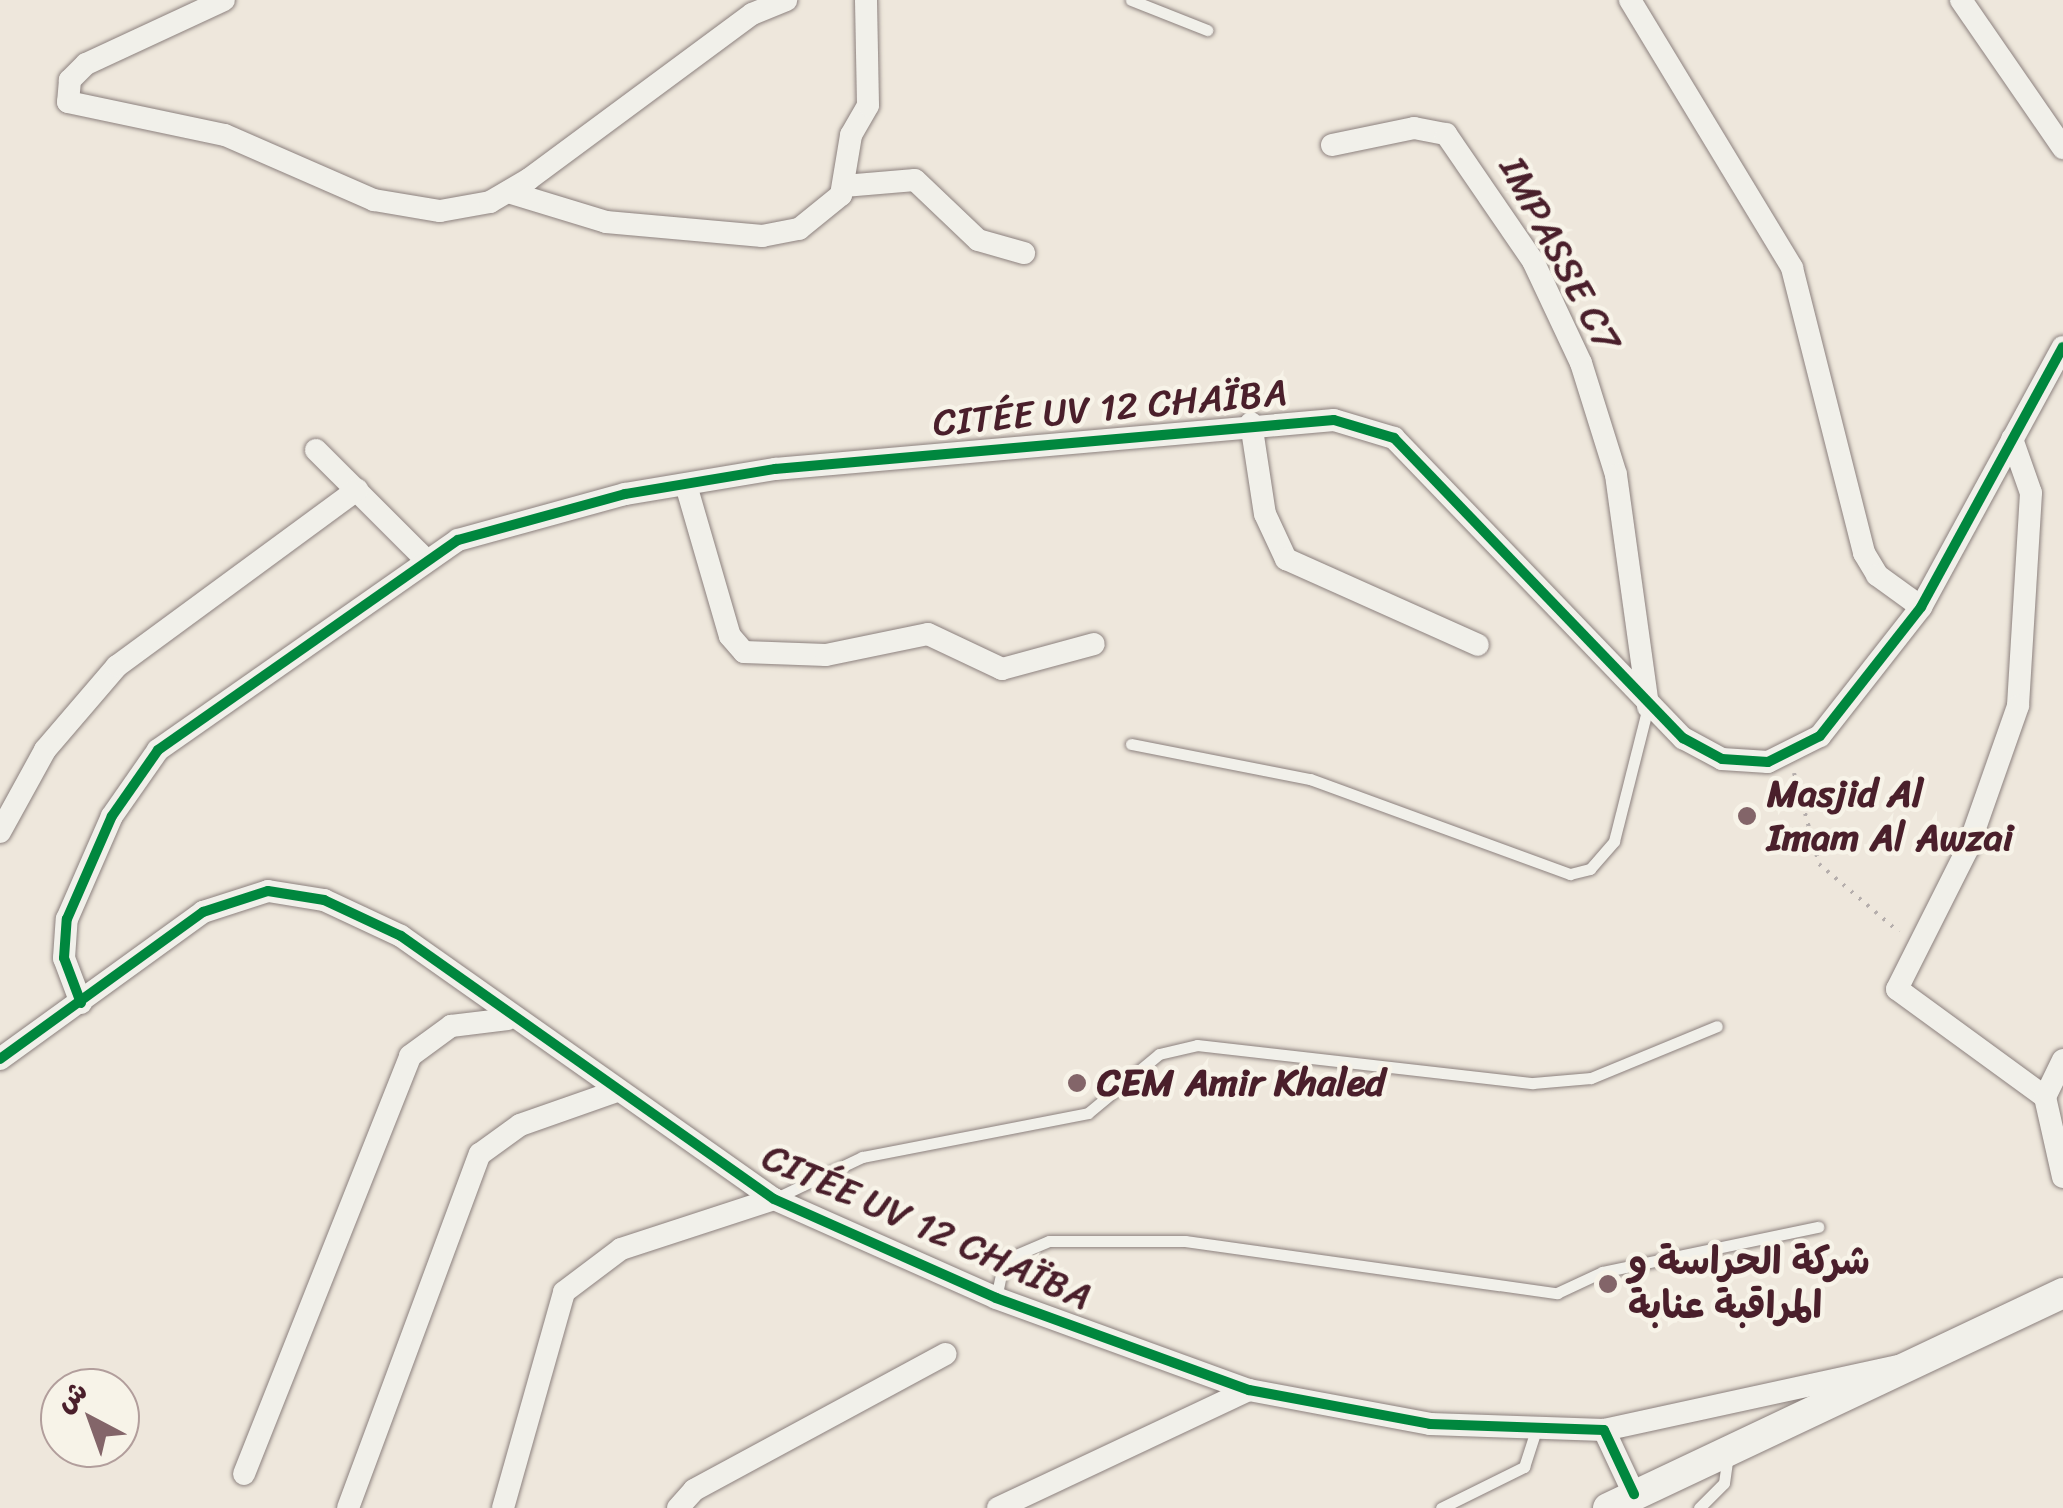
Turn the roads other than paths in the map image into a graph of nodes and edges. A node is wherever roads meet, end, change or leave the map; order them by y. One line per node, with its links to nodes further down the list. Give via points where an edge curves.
1 (224, 0): 11 (street, via 86,64 70,80 68,102 225,135 374,200 440,211)
2 (786, 0): 11 (street, via 752,14)
3 (866, 0): 10 (street, via 873,66)
4 (1131, 0): 7 (lane)
5 (1630, 0): 20 (street, via 1792,268 1864,552 1878,576)
6 (1961, 0): 9 (street)
7 (1207, 30)
8 (1332, 146): 23 (street, IMPASSE C7, via 1414,128 1446,134 1533,261 1581,363 1616,476)
9 (2063, 148)
10 (844, 186): 11 (street, via 799,229 762,236 606,222); 12 (street, via 916,180 978,240)
11 (508, 192)
12 (1024, 252)
13 (2063, 346): 15 (street, CITÉE UV 12 CHAÏBA)
14 (1251, 424): 17 (street, CITÉE UV 12 CHAÏBA); 22 (street, via 1265,514 1286,559); 23 (street, CITÉE UV 12 CHAÏBA, via 1334,420 1394,438)
15 (2012, 440): 20 (street, CITÉE UV 12 CHAÏBA); 32 (street, via 2031,493 2018,706 1968,848 1915,943 1900,996)
16 (316, 450): 18 (street)
17 (686, 485): 19 (street, CITÉE UV 12 CHAÏBA, via 458,540); 21 (street, via 730,636 744,652 826,655 928,634 1002,668)
18 (357, 490): 19 (street); 25 (street, via 118,666 46,750)
19 (426, 560): 26 (street, CITÉE UV 12 CHAÏBA, via 158,750 112,816 67,920 64,958)
20 (1921, 606): 23 (street, CITÉE UV 12 CHAÏBA, via 1820,736 1768,762 1722,759)
21 (1094, 644)
22 (1478, 645)
23 (1648, 707): 24 (lane, via 1614,841 1590,869 1570,874 1310,779)
24 (1131, 744)
25 (0, 832)
26 (81, 1003): 27 (street, CITÉE UV 12 CHAÏBA, via 204,912 268,891 366,914); 29 (street, CITÉE UV 12 CHAÏBA)
27 (508, 1020): 31 (street, CITÉE UV 12 CHAÏBA); 44 (street, via 450,1026 410,1056)
28 (1717, 1026): 34 (lane, via 1591,1078 1533,1083 1197,1045 1159,1054 1088,1114 1044,1129 862,1157)
29 (0, 1058)
30 (2063, 1060): 32 (street)
31 (616, 1091): 34 (street, CITÉE UV 12 CHAÏBA); 46 (street, via 520,1125 480,1154)
32 (2044, 1097): 33 (street)
33 (2063, 1177)
34 (774, 1199): 37 (street, CITÉE UV 12 CHAÏBA); 47 (street, via 620,1249 564,1292)
35 (1818, 1226): 37 (lane, via 1602,1272 1557,1292 1186,1241 1050,1240 1004,1260)
36 (2063, 1292): 39 (street)
37 (996, 1298): 40 (street, CITÉE UV 12 CHAÏBA)
38 (946, 1354): 48 (street, via 694,1490)
39 (1905, 1365): 42 (street, CITÉE UV 12 CHAÏBA); 43 (street)
40 (1249, 1390): 41 (street, CITÉE UV 12 CHAÏBA, via 1352,1414); 49 (street)
41 (1536, 1430): 42 (street, CITÉE UV 12 CHAÏBA); 50 (lane, via 1524,1467)
42 (1604, 1430): 45 (street)
43 (1729, 1449): 45 (street); 51 (lane, via 1724,1483)
44 (244, 1474)
45 (1621, 1501)
46 (348, 1508)
47 (503, 1508)
48 (678, 1508)
49 (998, 1508)
50 (1441, 1508)
51 (1699, 1508)

